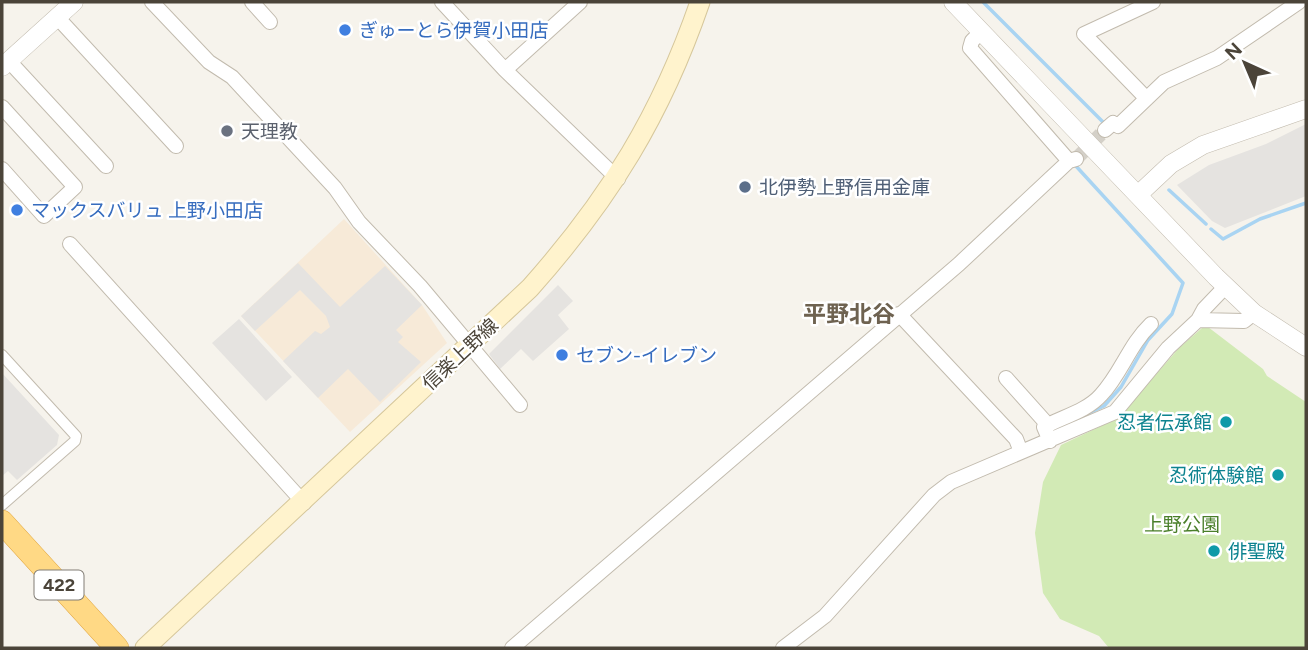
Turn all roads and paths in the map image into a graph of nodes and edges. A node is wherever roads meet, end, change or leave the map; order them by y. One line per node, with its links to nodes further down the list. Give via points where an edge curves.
1 (74, 2): 10 (street)
2 (152, 2): 30 (street, via 209,62 232,77 335,188 359,222)
3 (252, 2): 11 (street)
4 (442, 2): 14 (street)
5 (580, 2): 14 (street)
6 (700, 2): 22 (main road, 信楽上野線, via 682,54)
7 (953, 2): 12 (street)
8 (1153, 2): 15 (street, via 1084,34)
9 (1299, 2): 15 (street, via 1217,58 1164,82)
10 (57, 17): 13 (street); 19 (street)
11 (270, 22)
12 (982, 31): 23 (street); 27 (street, via 970,48 1070,162)
13 (5, 64): 20 (street)
14 (505, 70): 22 (street)
15 (1146, 98): 18 (street, via 1118,126 1113,123)
16 (2, 107): 21 (street, via 75,187 44,216)
17 (1306, 109): 23 (street, via 1203,145 1171,164)
18 (1105, 130)
19 (176, 146)
20 (106, 166)
21 (2, 169)
22 (618, 178): 30 (main road, 信楽上野線, via 530,288)
23 (1139, 194): 25 (street)
24 (70, 244): 38 (street)
25 (1226, 286): 26 (street); 28 (street)
26 (1254, 313): 28 (street, via 1244,321); 31 (street)
27 (899, 314): 37 (street, via 1016,439); 43 (street)
28 (1198, 320): 36 (street, via 1168,348 1115,412)
29 (1151, 324): 35 (street, via 1135,338 1093,403)
30 (470, 345): 34 (street); 38 (main road, 信楽上野線)
31 (1306, 346)
32 (2, 355): 39 (street, via 76,436)
33 (1006, 378): 35 (street)
34 (520, 405)
35 (1048, 425): 36 (street, via 1044,427)
36 (1050, 441): 37 (street)
37 (1021, 452): 44 (street, via 962,476 934,495 825,616)
38 (304, 503): 42 (main road, 信楽上野線)
39 (2, 505)
40 (2, 522): 41 (highway, 422)
41 (117, 648)
42 (145, 648)
43 (512, 648)
44 (783, 648)

